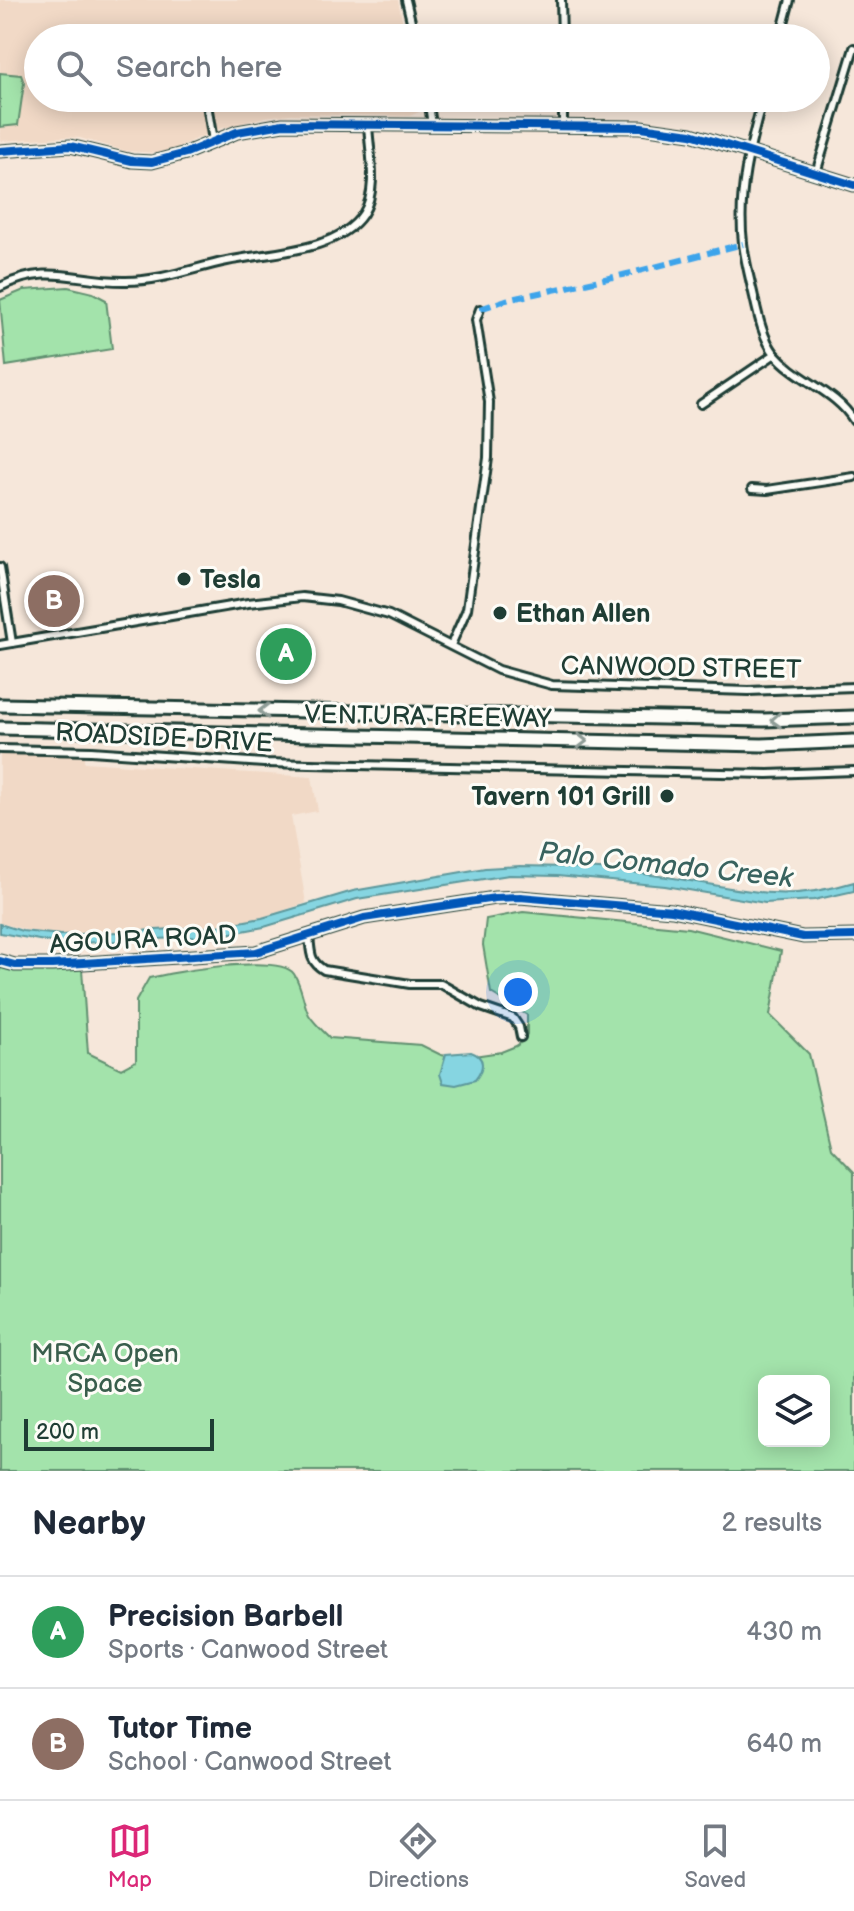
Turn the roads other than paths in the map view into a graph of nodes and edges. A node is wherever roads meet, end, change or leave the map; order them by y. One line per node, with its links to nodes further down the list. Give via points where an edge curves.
1 (406, 0): 4 (street)
2 (561, 0): 5 (street)
3 (790, 0): 6 (street)
4 (412, 24)
5 (562, 24)
6 (784, 24)
7 (854, 48): 18 (street)
8 (208, 112): 15 (street)
9 (430, 112): 13 (street)
10 (563, 112): 14 (street)
11 (759, 112): 17 (street)
12 (368, 124): 13 (street); 15 (street, via 283,124); 20 (street, via 368,204 353,225 321,243 155,280 124,282 58,273)
13 (432, 125): 14 (street)
14 (563, 126): 17 (street, via 664,129)
15 (213, 141): 16 (street, via 152,162 70,146)
16 (0, 151)
17 (749, 152): 18 (street); 22 (street, via 741,204 743,244 760,320)
18 (816, 173): 19 (street)
19 (854, 185)
20 (0, 287)
21 (480, 309): 30 (street, via 476,320 489,402 489,449 467,609)
22 (775, 354): 23 (street); 24 (street)
23 (701, 404)
24 (854, 421)
25 (854, 477): 26 (street)
26 (752, 489)
27 (0, 567): 28 (street)
28 (12, 643): 29 (street, CANWOOD STREET); 30 (street, CANWOOD STREET, via 302,597 368,608)
29 (0, 645)
30 (451, 645): 31 (street, CANWOOD STREET, via 498,670 564,687)
31 (854, 687)
32 (0, 705): 33 (highway, VENTURA FREEWAY, one-way to 32, via 734,720)
33 (854, 717)
34 (0, 728): 35 (highway, VENTURA FREEWAY, one-way to 35)
35 (854, 743)
36 (0, 749): 37 (street, ROADSIDE DRIVE, via 341,765)
37 (854, 771)
38 (309, 936): 39 (street, AGOURA ROAD, via 364,918 520,897 672,910 803,937); 40 (street, AGOURA ROAD, via 256,952 43,965); 41 (street, via 311,957 324,970 441,984 513,1018)
39 (854, 936)
40 (0, 961)
41 (521, 1037)

